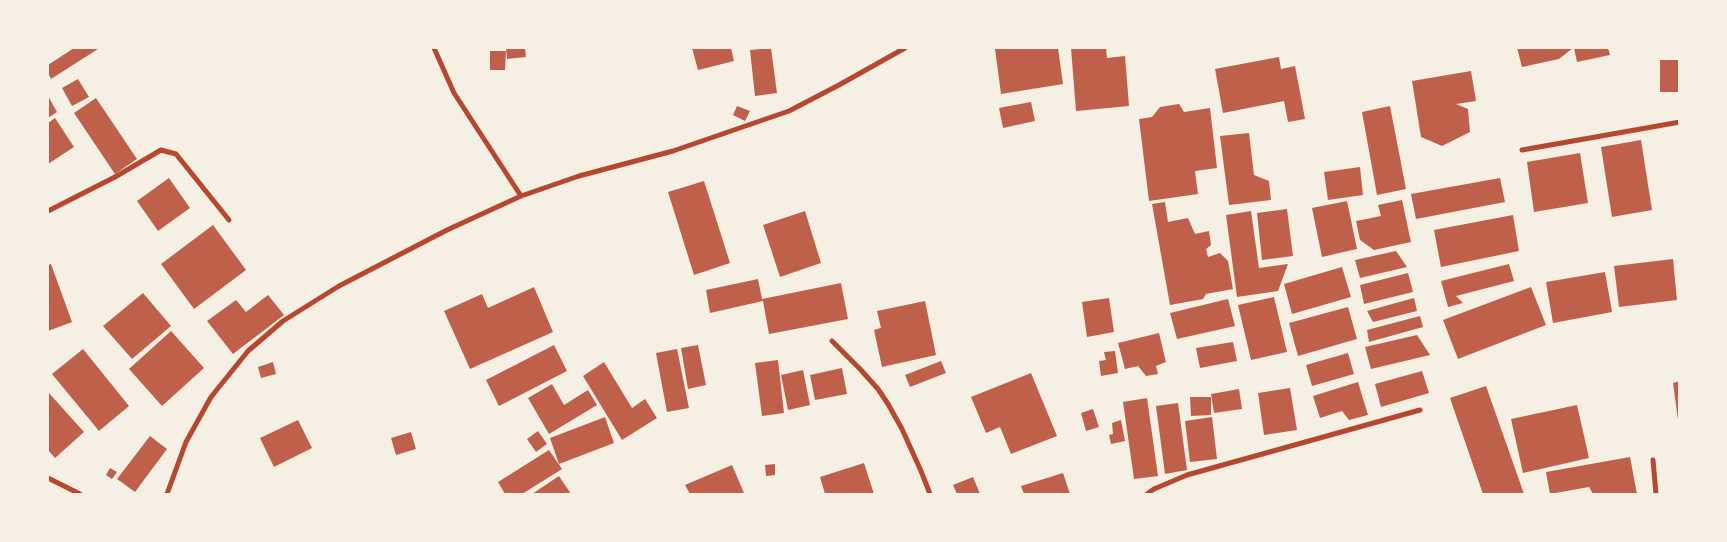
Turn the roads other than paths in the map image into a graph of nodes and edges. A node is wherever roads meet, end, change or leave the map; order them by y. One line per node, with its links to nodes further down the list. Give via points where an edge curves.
1 (434, 48): 5 (street, via 454,93)
2 (905, 48): 5 (street, via 789,111 672,151 579,176)
3 (1680, 122): 4 (street)
4 (1522, 150)
5 (521, 196): 13 (street, via 339,286 282,321 248,351 211,397 186,442)
6 (48, 211): 7 (street, via 161,150 176,154)
7 (230, 220)
8 (832, 341): 14 (street, via 888,404)
9 (1420, 410): 15 (street, via 1188,475)
10 (1653, 460): 16 (street)
11 (48, 478): 12 (street)
12 (80, 494)
13 (168, 494)
14 (930, 494)
15 (1147, 494)
16 (1656, 494)

